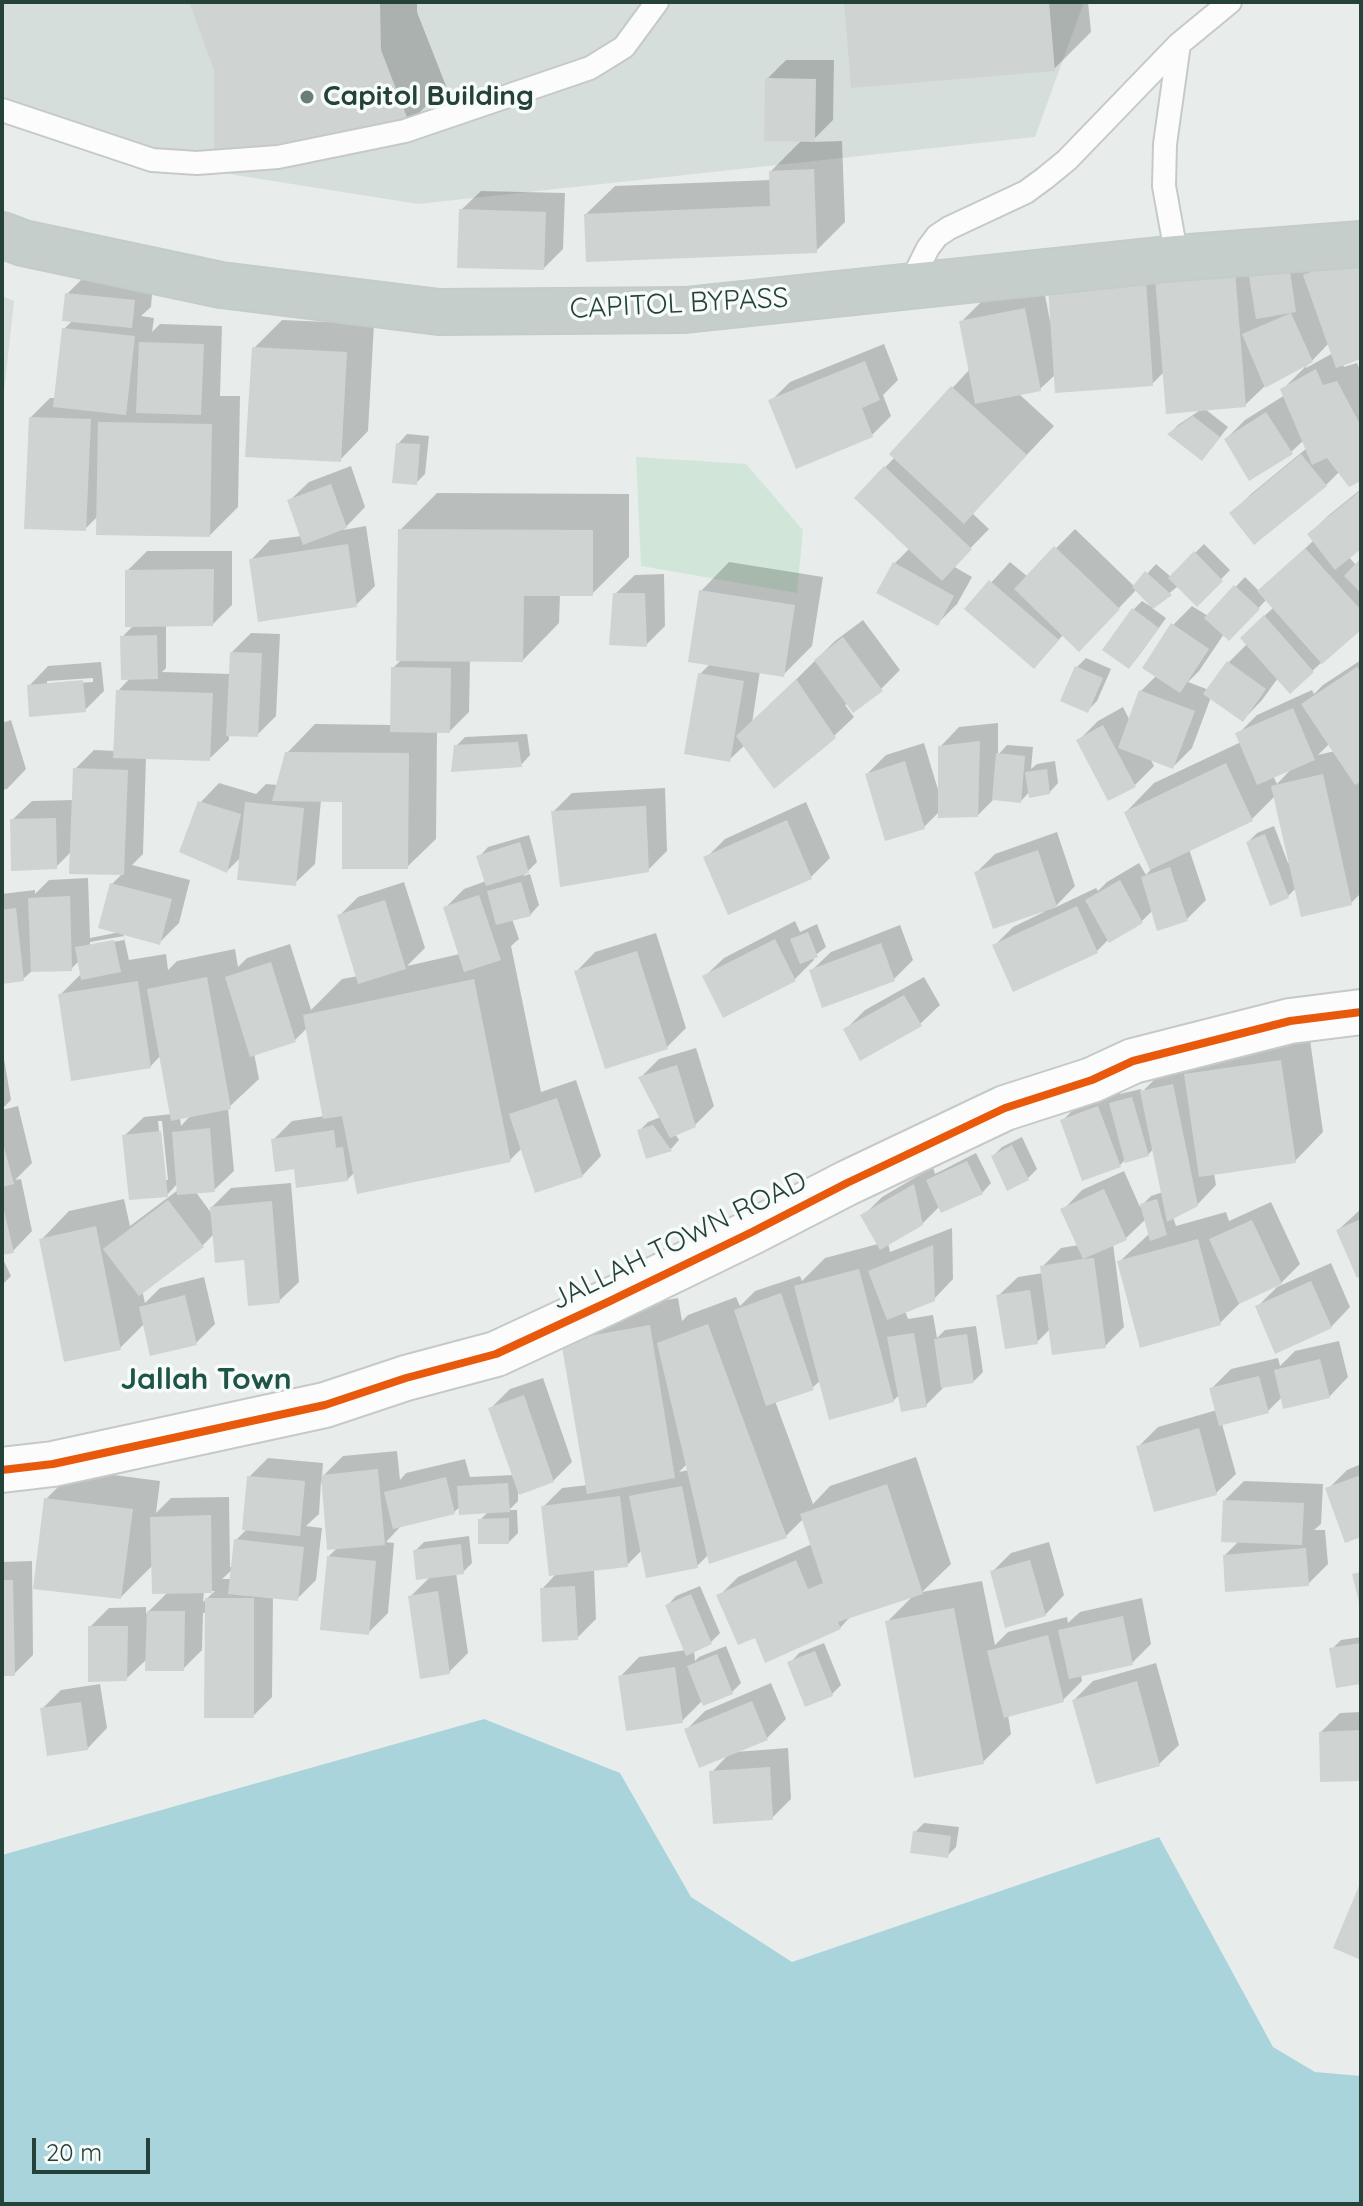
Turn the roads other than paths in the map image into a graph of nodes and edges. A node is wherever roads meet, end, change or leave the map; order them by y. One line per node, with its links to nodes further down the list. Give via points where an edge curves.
1 (657, 2): 4 (lane, via 624,47 590,68 405,131 278,157 197,163 152,160)
2 (1230, 2): 3 (lane)
3 (1179, 44): 7 (lane, via 1164,186); 8 (lane, via 1045,178 937,236)
4 (2, 110)
5 (2, 235): 8 (highway, CAPITOL BYPASS, via 221,285 439,312 685,310)
6 (1361, 244): 7 (highway, CAPITOL BYPASS)
7 (1177, 258): 8 (highway, CAPITOL BYPASS)
8 (909, 286)
9 (1361, 1012): 10 (street, JALLAH TOWN ROAD, via 1290,1021 1133,1061 1005,1108 496,1354 325,1405 53,1464)
10 (2, 1470)

